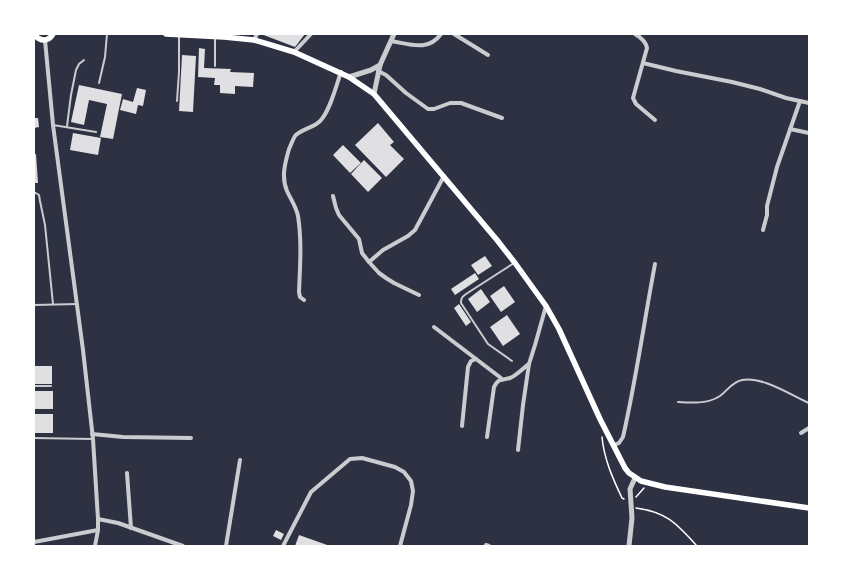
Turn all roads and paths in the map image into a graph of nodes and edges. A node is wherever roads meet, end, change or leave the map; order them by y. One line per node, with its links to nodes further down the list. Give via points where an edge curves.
1 (34, 34): 13 (main road, via 38,39)
2 (53, 34): 13 (main road)
3 (107, 34): 25 (lane)
4 (166, 34): 11 (main road)
5 (257, 34): 14 (street)
6 (311, 34): 16 (street)
7 (394, 34): 15 (street)
8 (440, 34): 15 (street, via 429,45)
9 (454, 34): 17 (street)
10 (635, 34): 19 (street, via 646,44)
11 (179, 35): 12 (main road); 27 (lane)
12 (214, 36): 14 (main road); 21 (lane)
13 (45, 40): 32 (street)
14 (254, 40): 16 (main road)
15 (392, 41): 20 (street)
16 (294, 52): 23 (main road)
17 (488, 54)
18 (84, 60): 33 (lane, via 78,64 76,70)
19 (643, 63): 28 (street, via 732,82); 31 (street, via 633,98 636,104)
20 (380, 65): 22 (street); 24 (street)
21 (215, 66)
22 (378, 71): 26 (street); 30 (street, via 428,109 461,103)
23 (341, 72): 24 (main road); 45 (street, via 321,121 295,136 283,172 287,191 298,215 299,292)
24 (349, 77): 26 (main road)
25 (99, 83)
26 (374, 94): 37 (main road)
27 (177, 101)
28 (800, 101): 29 (street); 34 (street)
29 (809, 103)
30 (502, 118)
31 (655, 120)
32 (53, 125): 33 (lane); 47 (street)
33 (68, 126): 35 (lane)
34 (790, 129): 36 (street); 40 (street, via 767,206)
35 (96, 132)
36 (809, 133)
37 (444, 176): 41 (street, via 415,230); 42 (main road)
38 (34, 192): 46 (lane, via 38,195 43,213)
39 (333, 196): 41 (street, via 339,215 359,239 362,253)
40 (763, 230)
41 (369, 262): 44 (street, via 390,281)
42 (515, 263): 49 (main road); 52 (lane, via 466,294 461,300 488,344)
43 (655, 264): 68 (street, via 623,437)
44 (419, 294)
45 (304, 300)
46 (53, 304): 47 (lane); 48 (lane)
47 (76, 304): 63 (street)
48 (34, 305)
49 (546, 306): 53 (street); 68 (main road)
50 (434, 327): 51 (street)
51 (476, 359): 54 (street); 59 (street, via 468,366)
52 (512, 361)
53 (529, 364): 54 (street, via 510,378); 69 (street)
54 (501, 378): 64 (street, via 494,387)
55 (34, 386): 56 (lane)
56 (51, 386)
57 (678, 402): 58 (lane, via 708,401 721,395 734,382 753,379)
58 (809, 403)
59 (462, 426)
60 (809, 428): 62 (street)
61 (602, 431): 74 (path, via 612,476 622,498)
62 (801, 433)
63 (92, 434): 66 (street); 67 (street)
64 (487, 437)
65 (34, 438): 67 (lane)
66 (192, 438)
67 (93, 439): 77 (street)
68 (614, 445): 72 (main road, via 625,468)
69 (518, 450)
70 (240, 460): 83 (street)
71 (126, 473): 78 (street)
72 (635, 478): 73 (main road); 74 (street, via 630,489)
73 (647, 483): 74 (path); 76 (main road)
74 (631, 501): 75 (street)
75 (632, 508): 86 (street); 87 (path, via 666,516)
76 (809, 508)
77 (98, 519): 78 (street); 79 (street)
78 (131, 528): 82 (street)
79 (98, 530): 80 (street); 81 (street)
80 (34, 542)
81 (95, 546)
82 (183, 546)
83 (226, 546)
84 (283, 546): 85 (street, via 311,492 350,459 362,458 394,467 404,472 412,481 411,505)
85 (400, 546)
86 (629, 546)
87 (697, 546)

